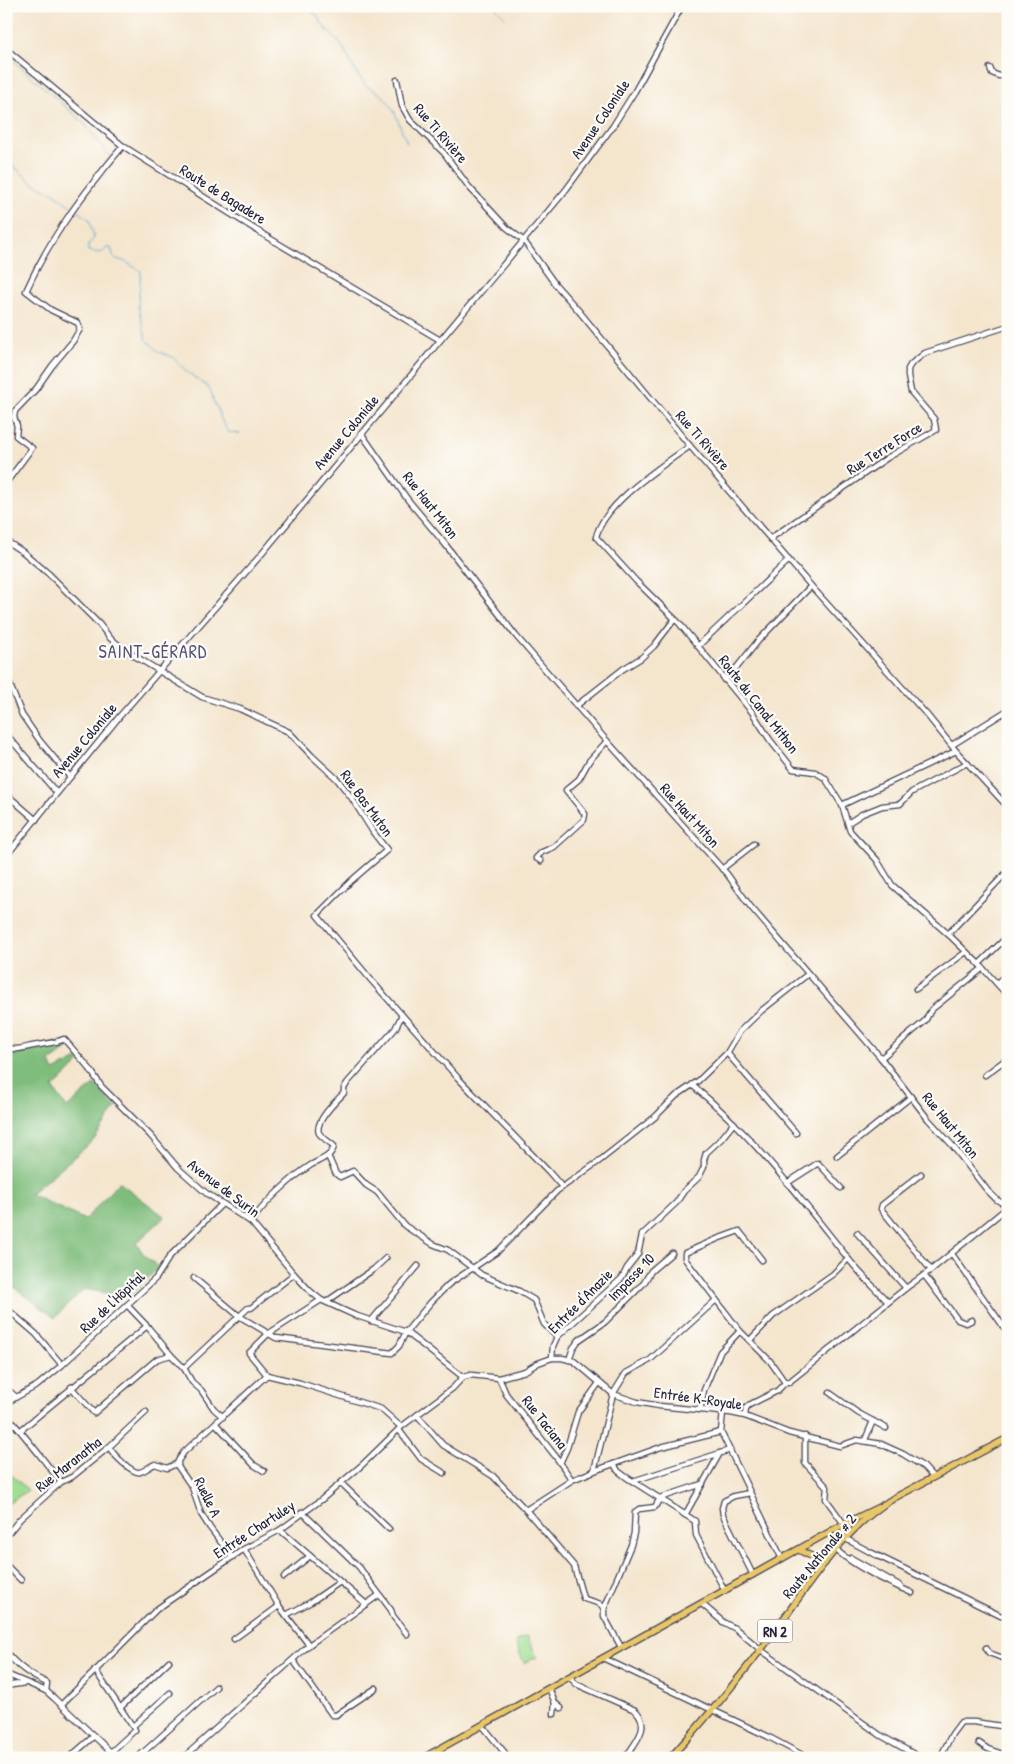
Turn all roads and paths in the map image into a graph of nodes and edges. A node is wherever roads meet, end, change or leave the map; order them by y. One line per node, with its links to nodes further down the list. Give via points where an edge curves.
1 (682, 6): 7 (street, Avenue Coloniale, via 614,126)
2 (6, 49): 6 (street, Route de Bagadere)
3 (990, 68): 4 (street, via 999,76)
4 (1008, 74)
5 (398, 80): 7 (street, Rue Ti Rivière, via 402,106 410,120 444,153 469,187 506,227)
6 (123, 146): 9 (street, Route de Bagadere); 12 (street, via 73,207 38,264 26,291 50,310 78,322 80,329 74,341 16,412 16,436 32,448)
7 (524, 241): 9 (street, Avenue Coloniale); 11 (street, Rue Ti Rivière, via 555,284)
8 (1008, 326): 13 (street, Rue Terre Force, via 918,358 908,369 908,382 915,397 934,419 936,430 887,458)
9 (440, 340): 10 (street, Avenue Coloniale)
10 (361, 433): 19 (street, Avenue Coloniale); 22 (street, Rue Haut Miton, via 408,500)
11 (690, 446): 13 (street, Rue Ti Rivière); 17 (street, Route du Canal Mithon, via 639,483 610,512 596,535)
12 (6, 483)
13 (771, 538): 15 (street, Rue Ti Rivière)
14 (6, 541): 19 (street, Rue Bas Muton, via 49,574 110,638)
15 (789, 560): 16 (street, Rue Ti Rivière); 18 (street)
16 (811, 586): 21 (street); 26 (street, Rue Ti Rivière)
17 (674, 620): 18 (street, Route du Canal Mithon); 22 (street, via 647,653)
18 (698, 646): 21 (street, Route du Canal Mithon)
19 (159, 672): 29 (street, Avenue Coloniale); 50 (street, Rue Bas Muton, via 202,697 240,709 289,732 351,797 386,850 317,915)
20 (6, 675): 29 (street, via 22,716)
21 (724, 680): 32 (street, Route du Canal Mithon, via 752,712 793,769 810,770 822,776)
22 (576, 706): 25 (street, Rue Haut Miton)
23 (1008, 710): 26 (street)
24 (6, 734): 30 (street)
25 (607, 741): 38 (street, via 589,761 579,779 566,790 585,814 584,820 554,847 536,858); 39 (street, Rue Haut Miton)
26 (952, 745): 27 (street, Rue Ti Rivière)
27 (956, 751): 28 (street, Rue Ti Rivière); 32 (street)
28 (968, 763): 33 (street, Rue Ti Rivière); 35 (street, via 912,792 900,804 882,806)
29 (70, 777): 30 (street, Avenue Coloniale)
30 (57, 793): 34 (street, Avenue Coloniale)
31 (6, 794): 34 (street)
32 (842, 805): 35 (street, Route du Canal Mithon)
33 (1008, 807)
34 (36, 820): 37 (street, Avenue Coloniale)
35 (848, 823): 41 (street, Route du Canal Mithon, via 850,831 877,860 892,885)
36 (754, 844): 39 (street)
37 (6, 856)
38 (542, 862)
39 (722, 869): 46 (street, Rue Haut Miton)
40 (1008, 871): 41 (street)
41 (948, 934): 43 (street, Route du Canal Mithon)
42 (1008, 936): 44 (street)
43 (966, 952): 44 (street, Route du Canal Mithon); 48 (street)
44 (981, 966): 47 (street, Route du Canal Mithon); 53 (street)
45 (1008, 973): 47 (street)
46 (808, 974): 52 (street, via 761,1011 740,1032); 53 (street, Rue Haut Miton)
47 (997, 983): 49 (street, Route du Canal Mithon)
48 (916, 988)
49 (1008, 996)
50 (402, 1015): 60 (street, via 395,1029 348,1082 344,1093 320,1122 319,1134 334,1146); 64 (street, Rue Bas Muton, via 483,1106)
51 (6, 1047): 66 (street, Avenue de Surin, via 23,1049 64,1039 101,1086 178,1168)
52 (727, 1053): 56 (street); 59 (street)
53 (881, 1058): 57 (street, Rue Haut Miton)
54 (1008, 1058): 55 (street)
55 (985, 1075)
56 (692, 1085): 58 (street); 64 (street, via 598,1162)
57 (911, 1097): 61 (street); 67 (street, Rue Haut Miton, via 987,1190)
58 (734, 1123): 63 (street); 95 (street, Entrée d'Anazie, via 706,1153 699,1178 642,1235 638,1254 622,1278)
59 (796, 1133)
60 (328, 1156): 68 (street, via 303,1170); 76 (street, via 340,1178 353,1171 377,1192 405,1226)
61 (837, 1156)
62 (921, 1174): 77 (street, via 881,1209)
63 (787, 1183): 65 (street, via 818,1163); 73 (street)
64 (562, 1187): 76 (street, via 498,1251)
65 (841, 1188)
66 (222, 1204): 68 (street, Avenue de Surin); 85 (street, Rue de l'Hôpital, via 170,1256 156,1278)
67 (1008, 1207): 71 (street)
68 (251, 1222): 78 (street, Avenue de Surin)
69 (857, 1233): 81 (street)
70 (672, 1253): 99 (street, Impasse 10, via 651,1271 644,1283 605,1322 579,1340)
71 (952, 1254): 77 (street); 93 (street)
72 (386, 1258): 83 (street)
73 (848, 1258): 84 (street); 96 (street, via 833,1274 773,1316)
74 (762, 1260): 82 (street, via 739,1231 685,1253 685,1258)
75 (418, 1266): 89 (street)
76 (472, 1267): 92 (street, via 449,1284); 95 (street, via 534,1300 544,1324)
77 (931, 1270): 79 (street)
78 (294, 1274): 83 (street, Avenue de Surin); 87 (street)
79 (924, 1275): 81 (street); 88 (street, via 958,1320 966,1323)
80 (194, 1278): 87 (street)
81 (906, 1288): 84 (street)
82 (716, 1300): 91 (street); 110 (street, via 650,1360 626,1373)
83 (323, 1301): 89 (street, Avenue de Surin); 94 (street)
84 (888, 1302): 105 (street)
85 (127, 1305): 90 (street); 100 (street, Rue de l'Hôpital)
86 (6, 1308): 100 (street, via 36,1334)
87 (239, 1316): 94 (street); 101 (street)
88 (972, 1320)
89 (371, 1321): 92 (street, Avenue de Surin)
90 (147, 1326): 97 (street); 107 (street)
91 (740, 1331): 96 (street); 113 (street, via 720,1352 704,1390)
92 (406, 1332): 94 (street, via 392,1353 276,1338); 103 (street, Avenue de Surin)
93 (1008, 1333)
94 (268, 1334): 102 (street, via 249,1353)
95 (557, 1337): 98 (street, Entrée d'Anazie)
96 (750, 1340): 105 (street)
97 (171, 1355): 101 (street); 107 (street, via 157,1359 94,1413)
98 (552, 1358): 99 (street, Entrée K-Royale); 104 (street, Entrée K-Royale)
99 (569, 1360): 106 (street, Entrée K-Royale)
100 (62, 1365): 111 (street, Rue de l'Hôpital)
101 (184, 1368): 119 (street)
102 (267, 1375): 119 (street); 122 (street, via 381,1409)
103 (463, 1377): 104 (street, Entrée K-Royale); 117 (street, Entrée Chartuley)
104 (499, 1378): 132 (street, Rue Taciana, via 506,1394)
105 (786, 1382): 118 (street, via 777,1391 749,1405)
106 (599, 1383): 110 (street, Entrée K-Royale); 132 (street, via 578,1412)
107 (71, 1387): 124 (street)
108 (6, 1388): 111 (street)
109 (830, 1393): 120 (street)
110 (613, 1394): 113 (street, Entrée K-Royale, via 637,1402); 136 (street)
111 (16, 1398): 112 (street, Rue de l'Hôpital)
112 (6, 1403)
113 (700, 1410): 115 (street, Entrée K-Royale)
114 (146, 1412): 129 (street, Rue Maranatha)
115 (723, 1412): 118 (street, Entrée K-Royale); 125 (street)
116 (6, 1415): 124 (street)
117 (417, 1415): 122 (street, Entrée Chartuley); 147 (street, via 443,1445 493,1476)
118 (745, 1416): 126 (street, Entrée K-Royale)
119 (222, 1417): 121 (street)
120 (872, 1421): 123 (street); 128 (street)
121 (216, 1424): 134 (street, via 184,1452); 135 (street, via 254,1465)
122 (400, 1428): 137 (street, via 420,1459); 142 (street, Entrée Chartuley)
123 (886, 1428)
124 (21, 1430): 141 (street)
125 (721, 1432): 130 (street); 133 (street, via 661,1447)
126 (805, 1436): 128 (street, Entrée K-Royale, via 840,1446 850,1441); 150 (street, via 805,1463 827,1487 826,1499)
127 (1008, 1438): 138 (main road, Route Nationale # 2 / RN 2)
128 (865, 1440): 138 (street, via 903,1454)
129 (109, 1447): 134 (street, Ruelle A, via 113,1456 136,1472 154,1464 168,1468 176,1464); 141 (street, Rue Maranatha)
130 (730, 1450): 131 (street); 144 (street)
131 (720, 1454): 140 (street); 143 (street)
132 (560, 1463): 139 (street, Rue Taciana)
133 (614, 1464): 136 (street); 140 (street, via 618,1471)
134 (178, 1468): 159 (street, Ruelle A, via 192,1487 201,1514)
135 (264, 1471)
136 (594, 1471): 139 (street)
137 (444, 1472)
138 (933, 1477): 146 (main road, Route Nationale # 2 / RN 2)
139 (572, 1480): 147 (street)
140 (633, 1481): 145 (street)
141 (61, 1482): 153 (street, Rue Maranatha)
142 (340, 1483): 148 (street, Entrée Chartuley); 151 (street)
143 (702, 1484): 145 (street); 149 (street)
144 (750, 1493): 160 (street); 163 (street, via 724,1501 722,1508)
145 (660, 1498): 149 (street); 173 (street, via 655,1507 635,1512 631,1545)
146 (881, 1506): 150 (main road); 154 (main road, Route Nationale # 2 / RN 2)
147 (526, 1510): 173 (street, via 574,1566 583,1598 599,1603)
148 (302, 1512): 152 (street, Entrée Chartuley); 169 (street, via 359,1566)
149 (685, 1515): 167 (street, via 695,1521 696,1535)
150 (844, 1524): 156 (main road)
151 (389, 1529)
152 (280, 1530): 155 (street, Entrée Chartuley); 158 (street)
153 (6, 1536)
154 (846, 1539): 157 (main road, Route Nationale # 2 / RN 2); 175 (street)
155 (244, 1549): 159 (street, Entrée Chartuley); 172 (street)
156 (799, 1550): 160 (main road); 161 (main road)
157 (836, 1550): 161 (main road, Route Nationale # 2 / RN 2); 168 (street)
158 (310, 1556): 164 (street); 166 (street)
159 (232, 1557): 187 (street, Entrée Chartuley, via 157,1609)
160 (782, 1559): 163 (main road)
161 (826, 1563): 181 (main road, Route Nationale # 2 / RN 2)
162 (6, 1565): 165 (street)
163 (753, 1575): 167 (main road)
164 (284, 1577)
165 (21, 1580)
166 (340, 1582): 170 (street); 174 (street)
167 (725, 1591): 171 (main road)
168 (912, 1593)
169 (379, 1595): 170 (street); 176 (street)
170 (366, 1604): 178 (street)
171 (702, 1604): 179 (main road); 181 (street)
172 (279, 1606): 174 (street); 177 (street)
173 (604, 1609): 179 (street, via 604,1616)
174 (286, 1615): 178 (street)
175 (1008, 1617)
176 (408, 1634)
177 (234, 1639)
178 (309, 1645): 184 (street)
179 (620, 1648): 183 (main road)
180 (986, 1648): 185 (street, via 989,1653)
181 (761, 1650): 201 (main road, Route Nationale # 2 / RN 2); 219 (street, via 880,1735)
182 (6, 1652): 195 (street, via 30,1675 47,1683)
183 (603, 1658): 189 (main road); 201 (street)
184 (293, 1660): 193 (street, via 332,1715); 213 (street)
185 (1008, 1660)
186 (169, 1661): 199 (street)
187 (95, 1670): 198 (street, Entrée Chartuley); 199 (street)
188 (6, 1674): 190 (street)
189 (570, 1677): 194 (main road); 216 (street, via 576,1684 640,1715 644,1724 642,1732)
190 (26, 1683): 191 (street); 195 (street)
191 (6, 1686)
192 (216, 1687): 212 (street)
193 (376, 1688)
194 (550, 1688): 197 (street); 203 (main road)
195 (46, 1691): 198 (street)
196 (170, 1693): 204 (street)
197 (555, 1703): 200 (street); 202 (street)
198 (62, 1704): 206 (street)
199 (120, 1708): 204 (street)
200 (561, 1708)
201 (712, 1711): 217 (main road, Route Nationale # 2 / RN 2); 218 (street)
202 (554, 1714)
203 (482, 1725): 214 (main road); 215 (street)
204 (133, 1726): 208 (street, via 134,1731)
205 (1008, 1727): 220 (street, via 961,1722)
206 (94, 1736): 208 (street); 210 (street)
207 (979, 1742): 209 (street)
208 (111, 1752): 211 (street)
209 (1008, 1756)
210 (69, 1758)
211 (116, 1758)
212 (137, 1758)
213 (183, 1758)
214 (423, 1758)
215 (509, 1758)
216 (625, 1758)
217 (670, 1758)
218 (808, 1758)
219 (920, 1758)
220 (940, 1758)

